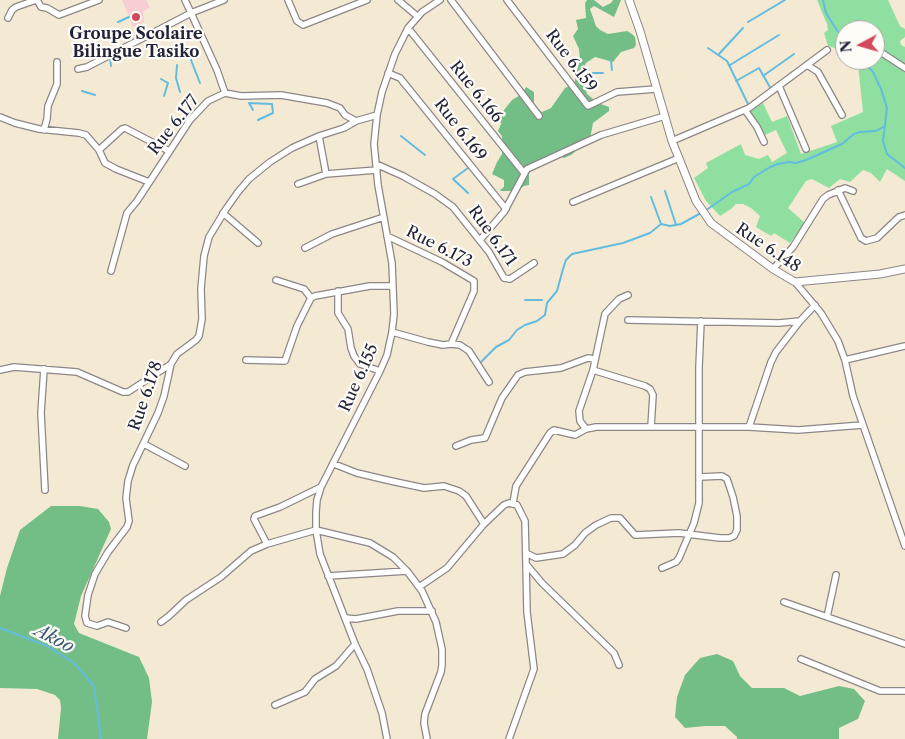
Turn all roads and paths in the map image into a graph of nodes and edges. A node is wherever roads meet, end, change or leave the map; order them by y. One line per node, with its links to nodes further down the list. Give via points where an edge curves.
1 (36, 0): 2 (street, via 41,8 59,14); 14 (street, via 16,7)
2 (99, 0)
3 (185, 0): 12 (street)
4 (224, 0): 12 (street)
5 (288, 0): 6 (street, via 297,21 303,25)
6 (367, 0)
7 (398, 0): 13 (street)
8 (451, 0): 29 (street)
9 (507, 0): 24 (street, Rue 6.159, via 588,106 617,92)
10 (629, 0): 24 (street, Rue 6.148)
11 (436, 1): 13 (street, Rue 6.155)
12 (190, 13): 21 (street); 25 (street)
13 (417, 16): 15 (street, Rue 6.155)
14 (8, 18)
15 (408, 28): 22 (street, Rue 6.155); 43 (street, Rue 6.166)
16 (826, 50): 19 (street)
17 (885, 54): 20 (street)
18 (57, 62): 33 (street, via 57,84 48,106)
19 (807, 65): 23 (street); 28 (street, via 818,72)
20 (905, 68)
21 (78, 69)
22 (388, 72): 27 (street, Rue 6.155); 49 (street, Rue 6.169, via 400,78)
23 (779, 86): 26 (street); 37 (street)
24 (656, 89): 30 (street, Rue 6.148)
25 (225, 93): 32 (street, Rue 6.177, via 281,95 327,103 340,108); 39 (street, Rue 6.177, via 208,101 190,120)
26 (746, 110): 35 (street); 36 (street)
27 (377, 115): 32 (street); 41 (street, Rue 6.155)
28 (842, 115)
29 (539, 116)
30 (665, 116): 35 (street, Rue 6.148); 43 (street, via 602,135 531,167)
31 (0, 117): 33 (street)
32 (356, 121): 34 (street, Rue 6.178)
33 (44, 130): 38 (street, via 86,135)
34 (319, 136): 42 (street); 50 (street, Rue 6.178, via 270,162 249,179)
35 (672, 141): 40 (street, Rue 6.148)
36 (764, 142)
37 (806, 149)
38 (99, 150): 39 (street, via 125,128); 44 (street, via 105,163)
39 (169, 151): 44 (street, Rue 6.177)
40 (679, 158): 48 (street); 58 (street, Rue 6.148, via 705,216 721,232)
41 (376, 167): 42 (street); 52 (street, Rue 6.155); 54 (street, Rue 6.171, via 403,176 441,198 453,207)
42 (326, 174): 45 (street)
43 (524, 174): 49 (street)
44 (149, 182): 60 (street, Rue 6.177, via 127,213)
45 (298, 184)
46 (838, 190): 47 (street); 51 (street, via 861,238 866,240 877,238); 58 (street, via 824,199 793,247)
47 (852, 191)
48 (573, 202)
49 (506, 209): 54 (street)
50 (223, 213): 55 (street); 77 (street, Rue 6.178, via 205,251 199,336 177,354)
51 (905, 215)
52 (384, 217): 53 (street, Rue 6.155); 56 (street, via 332,234)
53 (387, 236): 63 (street, Rue 6.155); 72 (street, Rue 6.173, via 474,280 474,291)
54 (480, 240): 57 (street, Rue 6.171, via 504,278 510,279)
55 (258, 242)
56 (304, 248)
57 (534, 263)
58 (773, 269): 62 (street, Rue 6.148)
59 (905, 269): 62 (street)
60 (111, 271)
61 (276, 280): 66 (street, via 304,289)
62 (795, 282): 67 (street, Rue 6.148)
63 (392, 286): 64 (street); 71 (street, Rue 6.155)
64 (338, 291): 66 (street); 81 (street, via 338,312 348,329 354,356 360,364)
65 (628, 295): 74 (street, via 604,314)
66 (312, 298): 75 (street, via 286,361)
67 (815, 305): 70 (street); 76 (street, Rue 6.148, via 830,327)
68 (628, 320): 69 (street)
69 (701, 321): 70 (street); 86 (street)
70 (800, 321): 85 (street, via 771,362)
71 (392, 332): 72 (street, via 428,342); 81 (street, Rue 6.155)
72 (452, 344): 82 (street, via 469,351)
73 (905, 346): 76 (street)
74 (594, 359): 80 (street); 89 (street, via 582,359 561,368 525,372 518,376 502,398 485,438)
75 (246, 360)
76 (845, 360): 83 (street, Rue 6.148)
77 (171, 364): 78 (street, via 128,392 77,372); 88 (street, Rue 6.178, via 164,396)
78 (44, 369): 79 (street, via 14,367); 94 (street)
79 (0, 370)
80 (593, 370): 84 (street, via 650,389 653,395); 87 (street, via 578,411)
81 (380, 371): 90 (street, Rue 6.155)
82 (489, 382)
83 (863, 425): 85 (street, via 818,429); 100 (street, Rue 6.148)
84 (651, 427): 86 (street); 87 (street)
85 (749, 427): 86 (street)
86 (698, 428): 92 (street)
87 (586, 429): 95 (street, via 576,435 560,430 550,433 516,486)
88 (144, 444): 91 (street); 113 (street, Rue 6.178, via 128,481 127,527 95,574 85,616 87,623 97,626 108,622)
89 (456, 446)
90 (334, 464): 93 (street, Rue 6.155); 96 (street, via 391,482 424,488 444,486 459,491 466,496)
91 (185, 466)
92 (700, 477): 98 (street, via 699,503); 98 (street, via 722,476 727,479 737,530 729,538)
93 (321, 487): 97 (street, Rue 6.155); 99 (street, via 255,516)
94 (45, 490)
95 (513, 503): 96 (street, via 504,505); 101 (street, via 520,508 525,521)
96 (484, 524): 107 (street, via 447,568)
97 (316, 530): 99 (street); 104 (street, via 370,543 393,557); 106 (street, Rue 6.155)
98 (690, 534): 101 (street, via 635,535 620,518 611,518 585,533 563,554 536,558); 103 (street, via 676,562)
99 (268, 544): 112 (street, via 252,551)
100 (905, 546)
101 (526, 553): 102 (street)
102 (526, 564): 117 (street, via 614,653); 122 (street, via 527,612 534,668)
103 (662, 568)
104 (406, 571): 106 (street); 107 (street)
105 (836, 575): 110 (street)
106 (328, 576): 111 (street, Rue 6.155)
107 (419, 587): 109 (street)
108 (784, 602): 110 (street)
109 (432, 611): 111 (street, via 398,611); 121 (street, via 442,649 442,672 425,714)
110 (827, 617): 115 (street)
111 (345, 618): 114 (street, Rue 6.155)
112 (160, 622)
113 (126, 628)
114 (355, 644): 119 (street, via 336,666 315,679 305,692); 120 (street, Rue 6.155, via 382,713)
115 (905, 644)
116 (801, 659): 118 (street, via 880,691)
117 (619, 665)
118 (905, 691)
119 (275, 705)
120 (387, 739)
121 (427, 739)
122 (509, 739)

